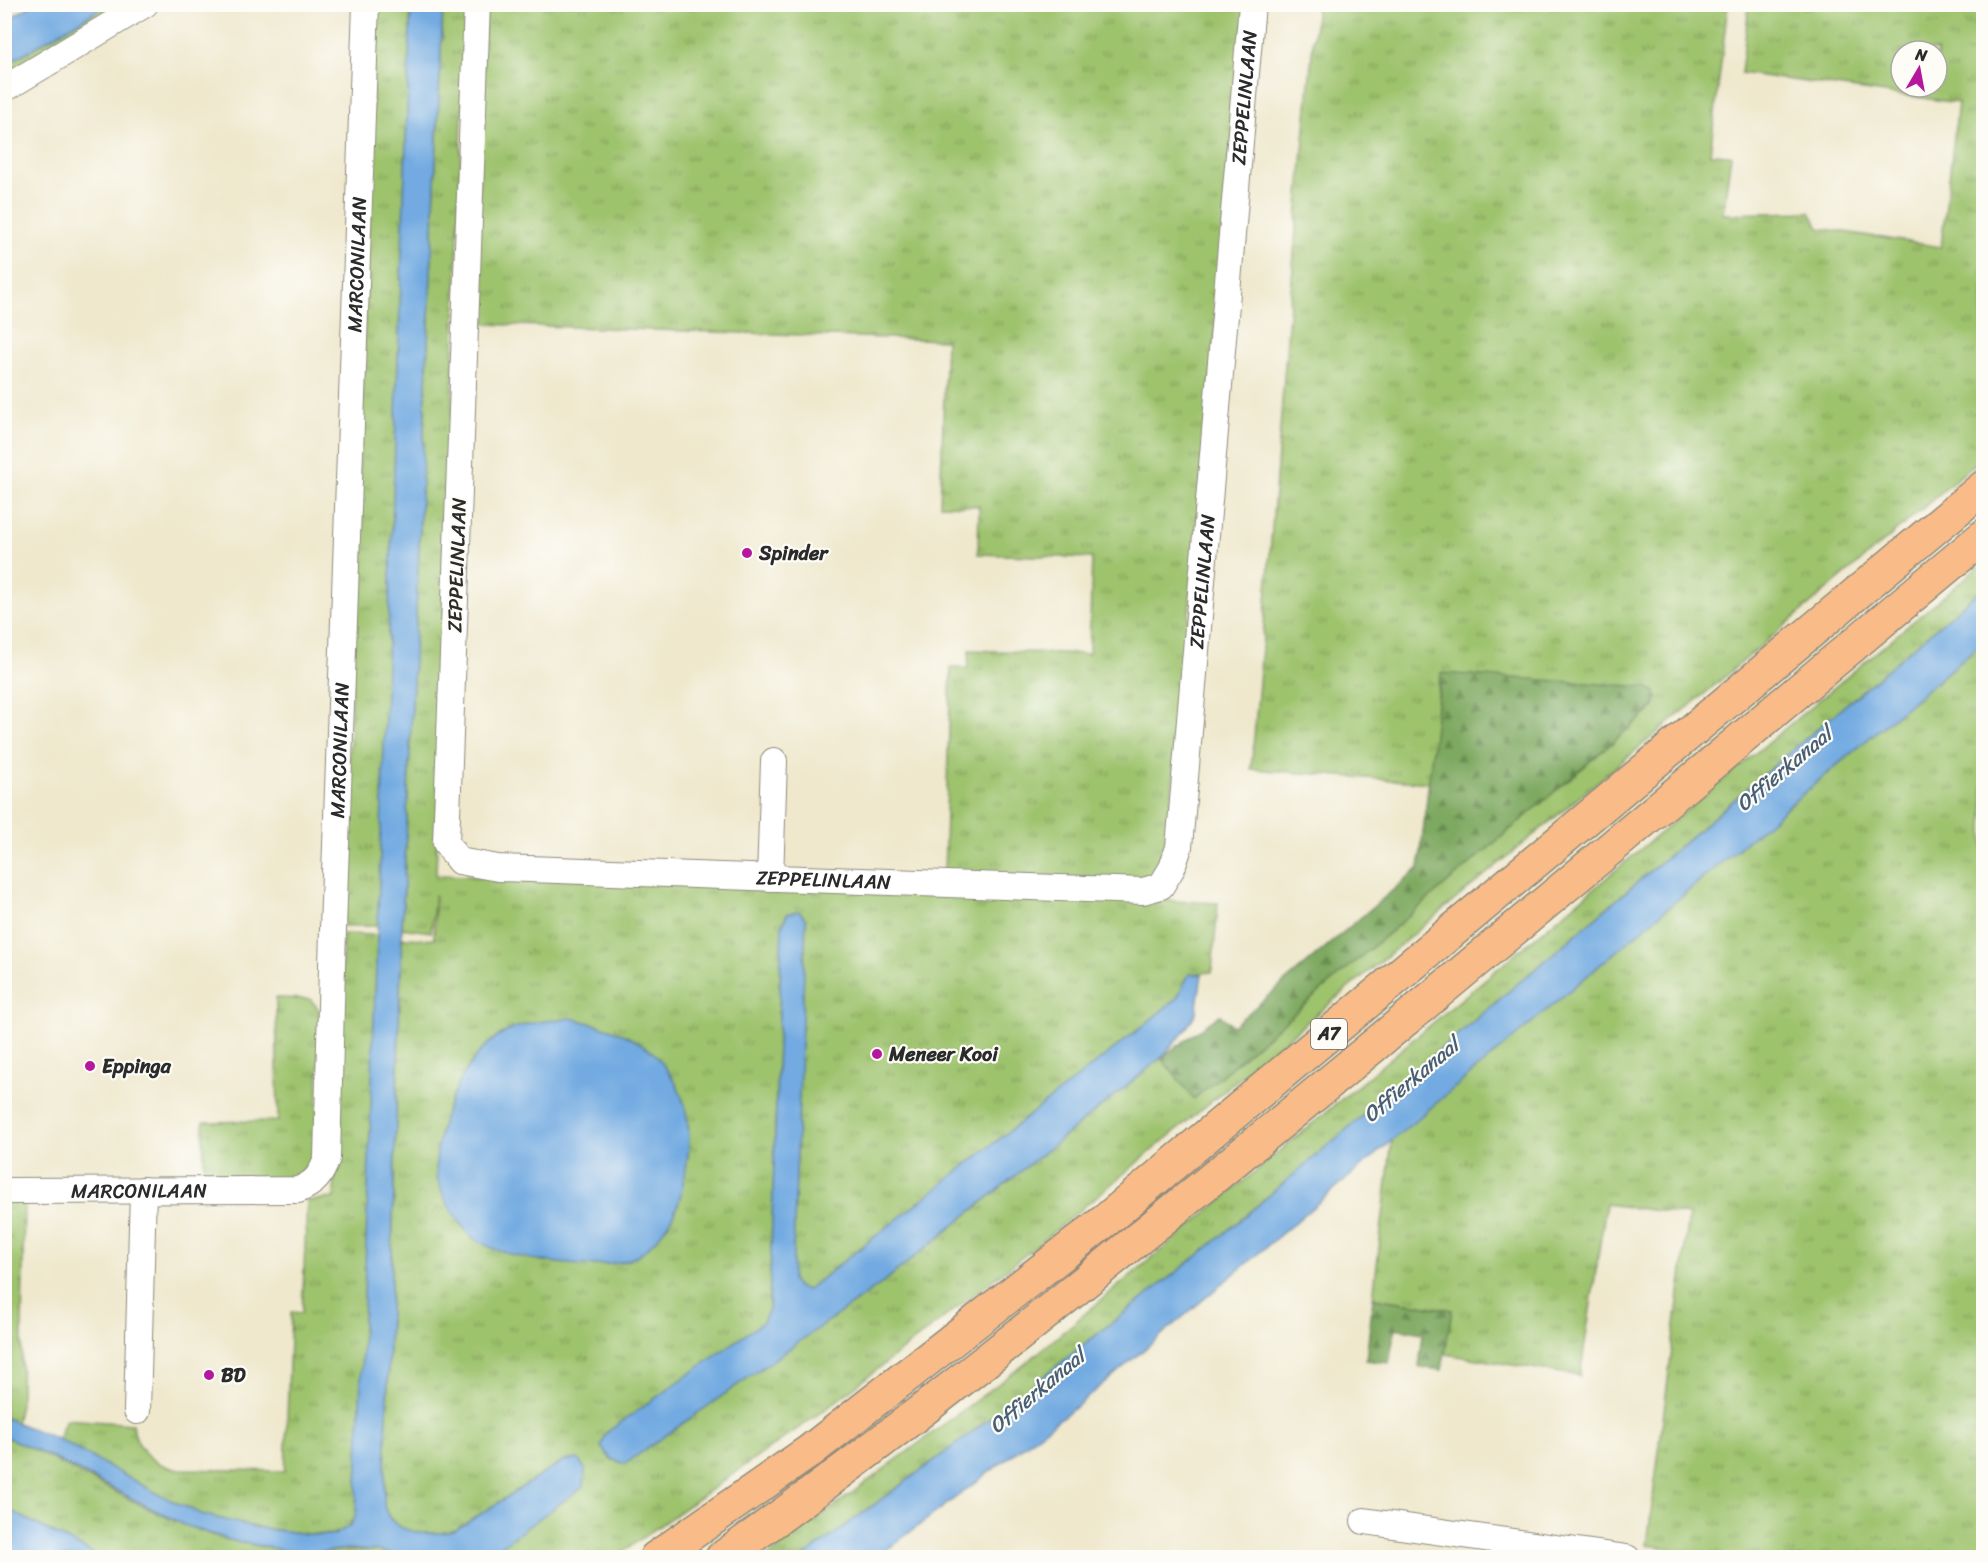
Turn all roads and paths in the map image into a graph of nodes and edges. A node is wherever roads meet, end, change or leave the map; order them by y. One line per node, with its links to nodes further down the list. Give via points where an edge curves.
1 (145, 4): 5 (street)
2 (366, 4): 11 (street, MARCONILAAN, via 327,1158 322,1174 298,1190)
3 (477, 4): 9 (street, ZEPPELINLAAN, via 446,843 459,861 498,868)
4 (1252, 4): 9 (street, ZEPPELINLAAN, via 1180,832 1172,868 1161,886 1143,891)
5 (4, 89)
6 (1983, 488): 14 (highway, A7, via 1106,1220 810,1451)
7 (1983, 536): 15 (highway, A7, via 1035,1324 804,1500)
8 (774, 761): 9 (street)
9 (770, 878)
10 (4, 1191): 11 (street, MARCONILAAN)
11 (143, 1191): 12 (street)
12 (137, 1412)
13 (1364, 1521): 16 (street)
14 (656, 1557)
15 (722, 1557)
16 (1627, 1557)

